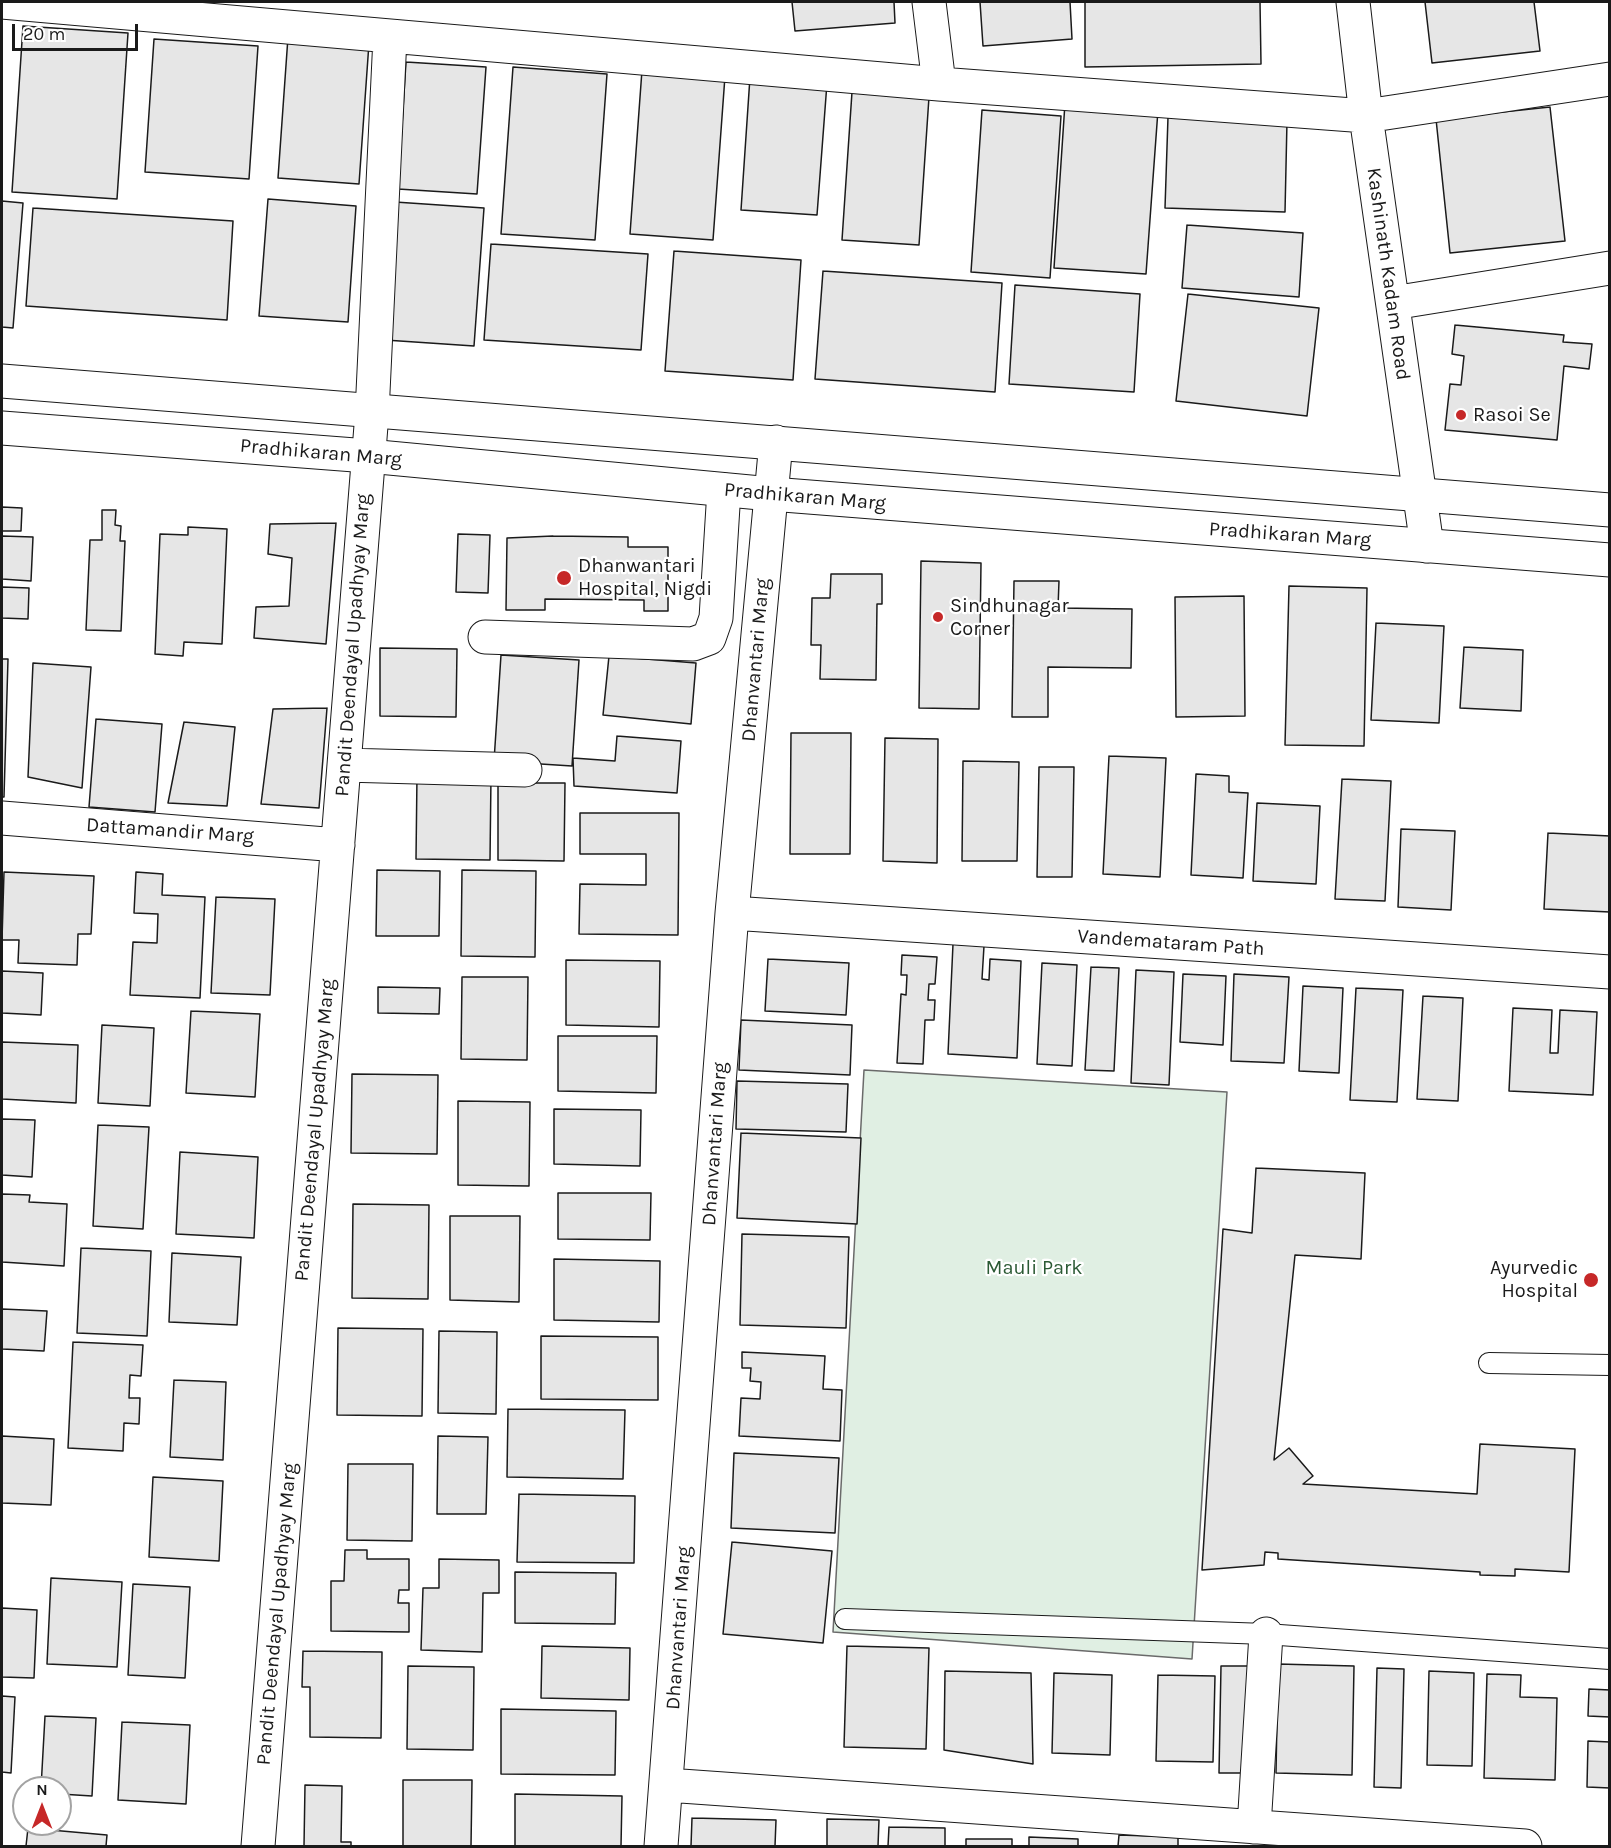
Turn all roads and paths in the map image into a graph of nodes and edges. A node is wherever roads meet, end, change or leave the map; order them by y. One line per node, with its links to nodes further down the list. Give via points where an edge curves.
1 (2, 2): 4 (street)
2 (929, 2): 7 (street)
3 (1353, 2): 8 (street, Kashinath Kadam Road)
4 (160, 10): 5 (street)
5 (390, 37): 7 (street); 12 (street, Pandit Deendayal Upadhyay Marg)
6 (1610, 79): 8 (street)
7 (939, 84): 8 (street)
8 (1366, 116): 10 (street, Kashinath Kadam Road)
9 (1610, 268): 10 (street)
10 (1393, 303): 18 (street, Kashinath Kadam Road)
11 (2, 381): 12 (street)
12 (372, 412): 14 (street); 15 (street, Pandit Deendayal Upadhyay Marg)
13 (2, 428): 15 (street, Pradhikaran Marg)
14 (776, 442): 17 (street, Dhanvantari Marg); 18 (street)
15 (368, 456): 16 (street, Pradhikaran Marg); 23 (street, Pandit Deendayal Upadhyay Marg)
16 (724, 490): 17 (street, Pradhikaran Marg); 22 (street, via 716,618 709,638 693,644)
17 (771, 495): 20 (street, Pradhikaran Marg); 27 (street, Dhanvantari Marg)
18 (1420, 495): 19 (street); 20 (street, Kashinath Kadam Road)
19 (1610, 510)
20 (1427, 546): 21 (street, Pradhikaran Marg)
21 (1610, 560)
22 (485, 637)
23 (344, 765): 24 (street); 26 (street, Pandit Deendayal Upadhyay Marg)
24 (525, 770)
25 (2, 818): 26 (street, Dattamandir Marg)
26 (338, 845): 36 (street, Pandit Deendayal Upadhyay Marg)
27 (732, 913): 28 (street, Vandemataram Path); 34 (street, Dhanvantari Marg)
28 (1610, 972)
29 (1489, 1363): 30 (lane)
30 (1610, 1365)
31 (845, 1619): 32 (lane)
32 (1266, 1634): 33 (lane); 35 (street)
33 (1610, 1659)
34 (667, 1785): 35 (street); 37 (street, Dhanvantari Marg)
35 (1254, 1827): 38 (street)
36 (258, 1846)
37 (661, 1846)
38 (1525, 1846)

